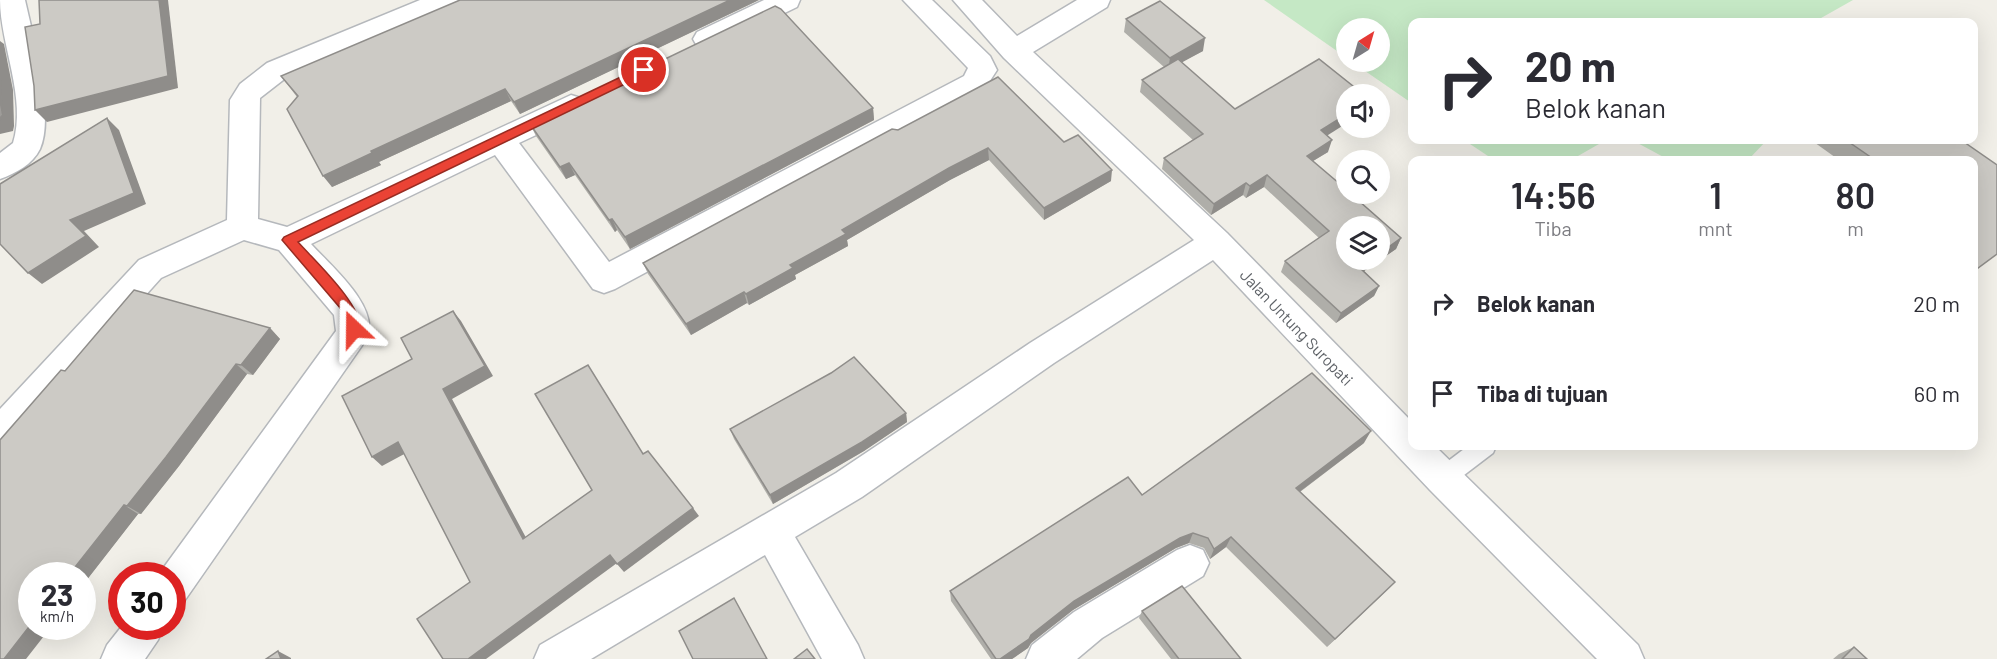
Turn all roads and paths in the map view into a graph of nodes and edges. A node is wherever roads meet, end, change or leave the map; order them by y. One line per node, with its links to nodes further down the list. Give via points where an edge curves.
1 (12, 0): 12 (street, via 31,131 26,148)
2 (445, 0): 7 (street)
3 (787, 0): 9 (street)
4 (916, 0): 11 (street, via 980,63 983,70 974,83 604,280)
5 (966, 0): 8 (street, Jalan Untung Suropati)
6 (1097, 0): 8 (street)
7 (392, 10): 13 (street, via 277,70 250,91 244,100)
8 (1014, 51): 15 (street, Jalan Untung Suropati)
9 (681, 52)
10 (596, 94): 11 (street)
11 (500, 140): 14 (street)
12 (0, 167)
13 (243, 227): 14 (street); 16 (street, via 150,269)
14 (289, 240): 23 (street, via 346,305 354,329)
15 (1216, 242): 17 (street, Jalan Untung Suropati); 21 (street, via 1042,353 849,485)
16 (0, 434)
17 (1408, 442)
18 (1416, 450): 20 (street, Jalan Untung Suropati)
19 (1480, 450): 20 (lane)
20 (1443, 478): 29 (street, Jalan Untung Suropati)
21 (771, 531): 26 (street); 27 (street)
22 (1190, 563): 28 (street, via 1088,624)
23 (186, 567)
24 (135, 640): 25 (street)
25 (121, 659)
26 (554, 659)
27 (844, 659)
28 (1046, 659)
29 (1624, 659)

